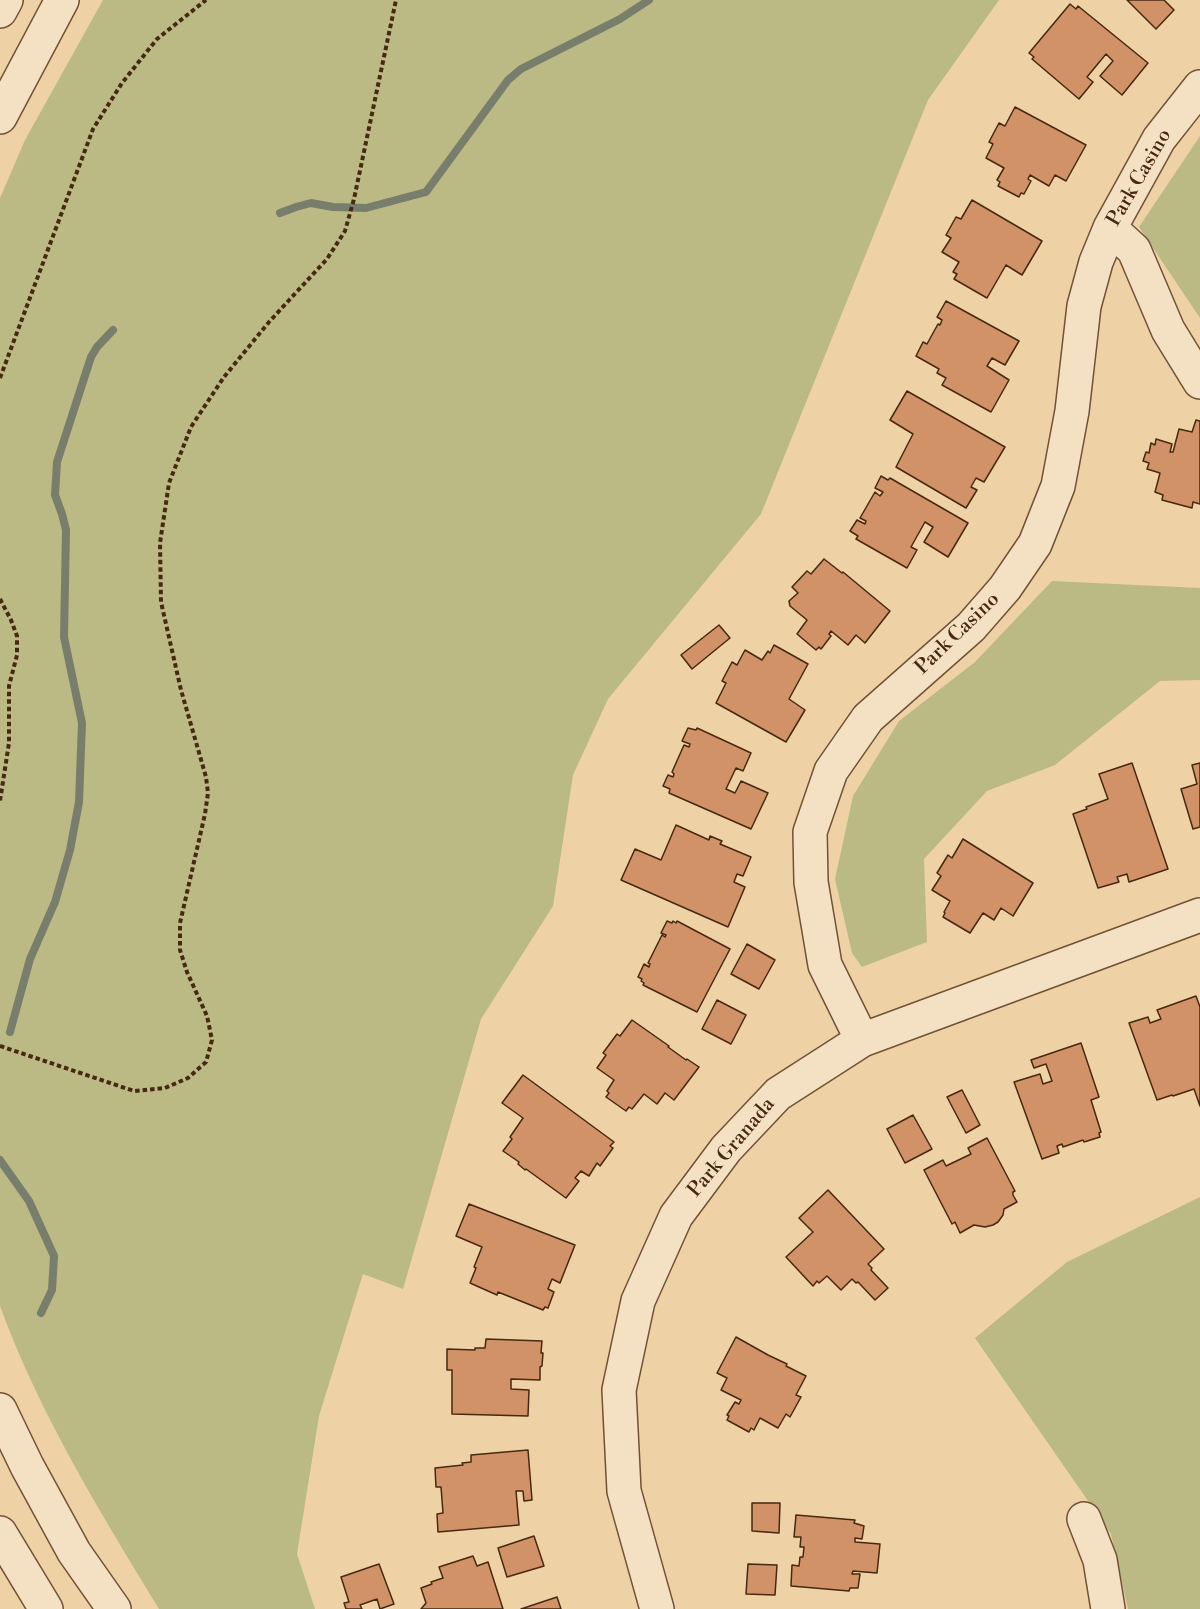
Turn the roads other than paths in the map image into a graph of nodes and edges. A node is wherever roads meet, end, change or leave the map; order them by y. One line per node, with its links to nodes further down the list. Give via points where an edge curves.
1 (6, 0): 3 (street)
2 (62, 0): 5 (street)
3 (0, 11)
4 (1200, 87): 6 (street, Park Casino, via 1159,139)
5 (0, 117)
6 (1110, 228): 7 (street, via 1134,250 1168,330); 9 (street, Park Casino, via 1084,306 1072,411 1058,486 1035,544 1005,588 971,627 868,718 831,771 810,832 811,882 825,965)
7 (1200, 382)
8 (1200, 915): 9 (street, Park Granada)
9 (862, 1040): 15 (street, Park Granada, via 778,1094 726,1149 676,1216 638,1300 619,1390 624,1491)
10 (0, 1410): 14 (street, via 74,1552)
11 (1084, 1519): 16 (street, via 1100,1560)
12 (0, 1533): 13 (street)
13 (46, 1609)
14 (114, 1609)
15 (657, 1609)
16 (1108, 1609)

